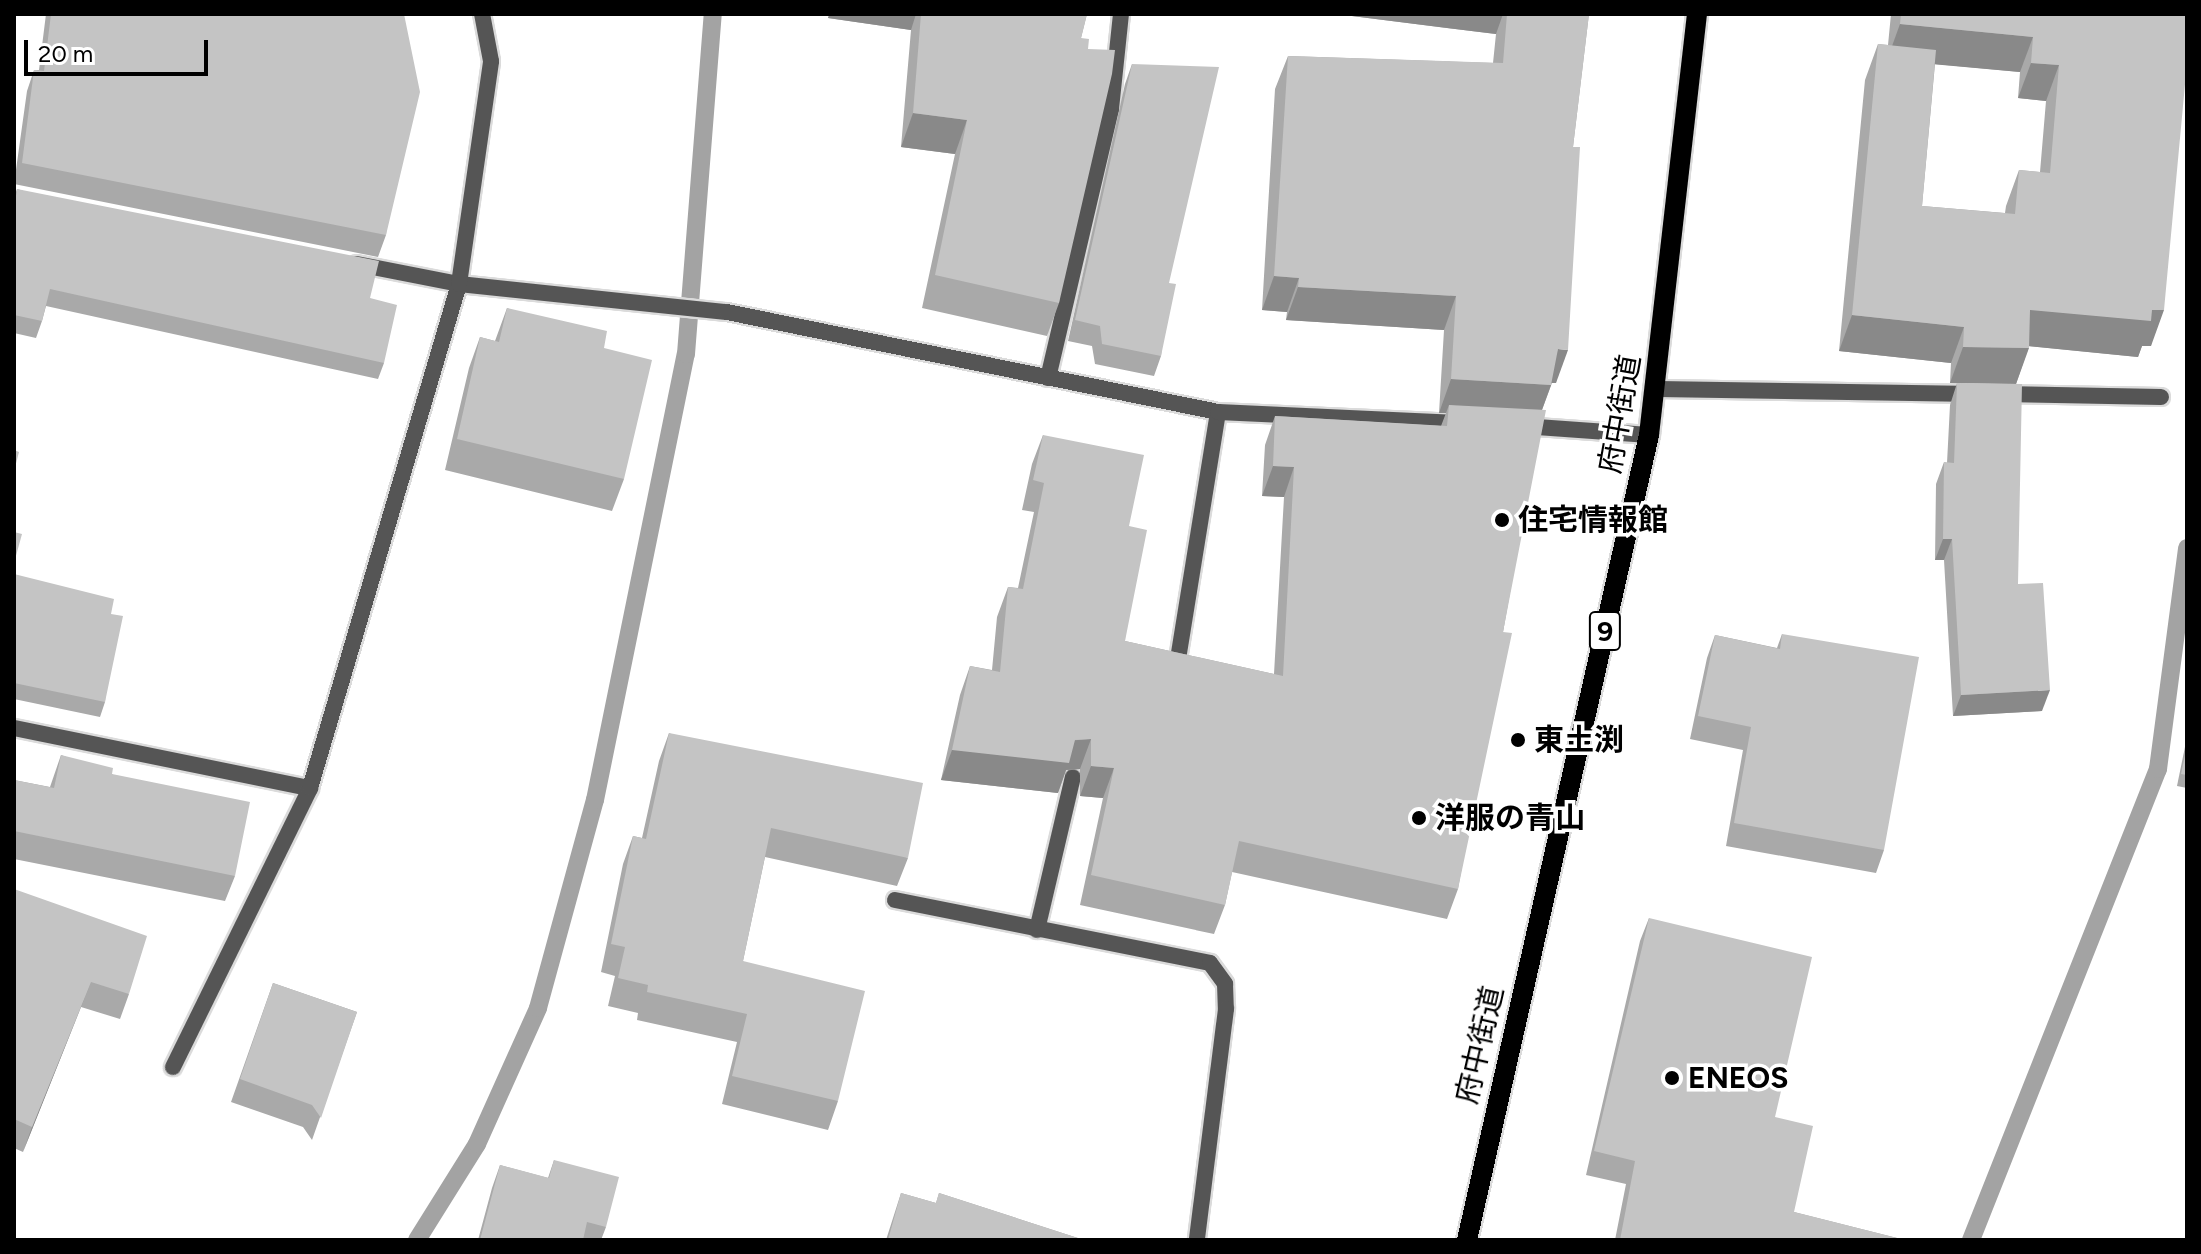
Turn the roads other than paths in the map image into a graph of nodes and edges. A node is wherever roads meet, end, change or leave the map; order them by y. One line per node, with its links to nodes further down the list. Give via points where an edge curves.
1 (482, 14): 5 (street, via 491,61)
2 (1121, 14): 6 (street, via 1111,109)
3 (1697, 14): 7 (main road, 府中街道 / 9)
4 (336, 260): 5 (street)
5 (459, 284): 6 (street, via 727,312); 14 (street)
6 (1048, 378): 9 (street)
7 (1658, 389): 8 (street); 10 (main road, 府中街道 / 9)
8 (2161, 397)
9 (1218, 412): 10 (street); 11 (street)
10 (1649, 435): 19 (main road, 府中街道 / 9)
11 (1179, 653)
12 (14, 728): 14 (street)
13 (1073, 777): 16 (street)
14 (310, 788): 17 (street)
15 (895, 900): 16 (street)
16 (1037, 930): 18 (street, via 1210,963 1225,984)
17 (173, 1067)
18 (1197, 1240)
19 (1467, 1240)

